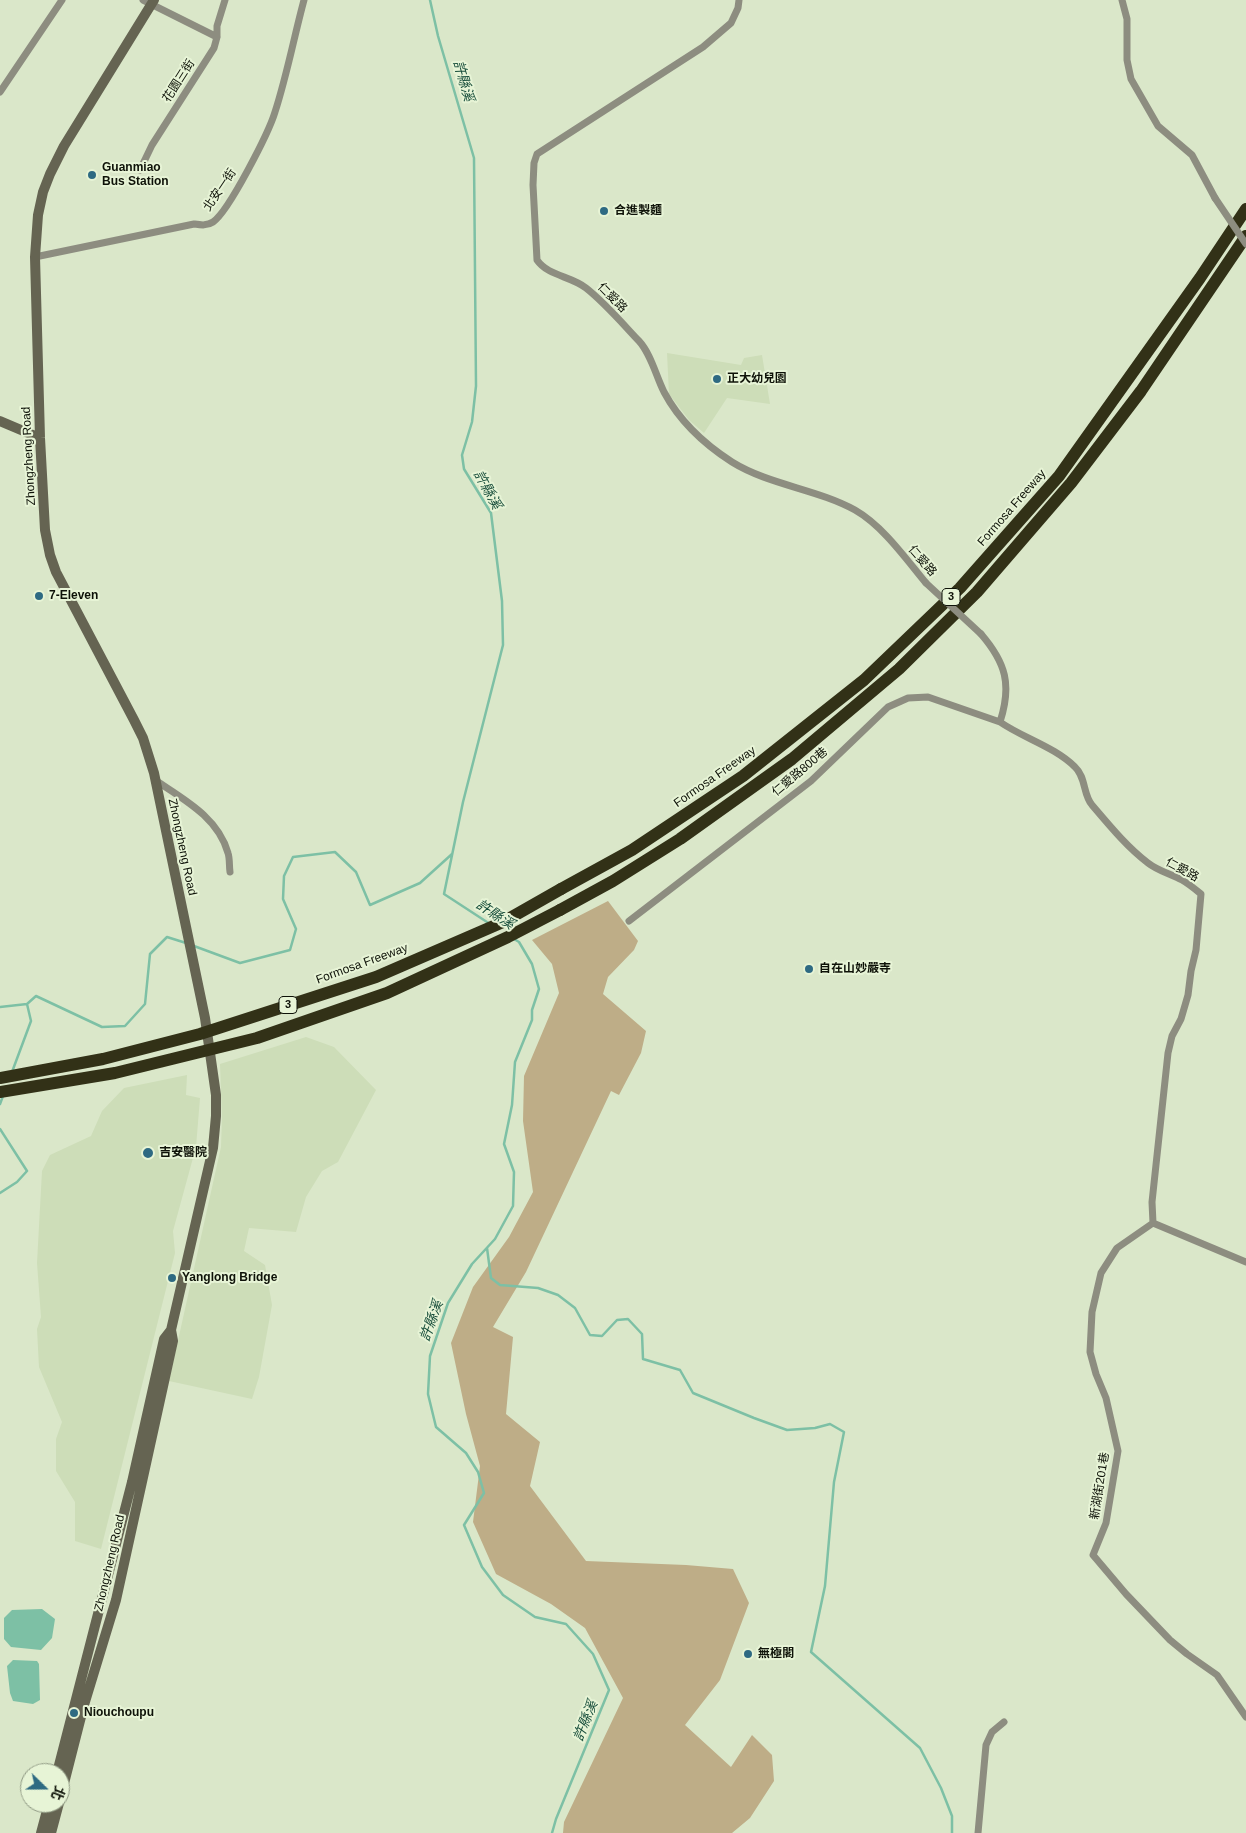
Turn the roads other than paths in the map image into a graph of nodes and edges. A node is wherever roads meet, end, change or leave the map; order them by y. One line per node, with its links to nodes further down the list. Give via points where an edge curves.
1 (62, 0): 8 (street)
2 (226, 0): 7 (street, 花園三街, via 217,26)
3 (304, 0): 13 (street, 北安一街, via 275,112 248,169 220,215 202,225)
4 (739, 0): 16 (street, 仁愛路, bridge, via 731,23 703,47 537,154 534,163 537,260 543,268 584,287 641,344 665,393 683,421 699,437 735,463 855,510 876,525 926,584 996,651 1004,672 1006,691)
5 (1122, 0): 12 (street, bridge, via 1127,19 1127,60 1131,79 1158,126 1192,155 1215,198)
6 (150, 2): 7 (street); 13 (main road, Zhongzheng Road, via 50,174 38,215)
7 (217, 37): 9 (street, 花園三街, via 214,48 157,137)
8 (0, 92)
9 (140, 170)
10 (1246, 209): 20 (highway, Formosa Freeway / 3, bridge, via 1059,476 960,588 864,680 743,776 632,850 503,922 376,976 200,1034 103,1059)
11 (1246, 236): 21 (highway, 3, bridge, via 1135,399 1071,483 978,592 899,669 792,759 680,839 560,910 388,993 257,1038 115,1073)
12 (1246, 244)
13 (35, 257): 15 (main road, Zhongzheng Road)
14 (0, 421): 15 (main road)
15 (40, 438): 17 (main road, Zhongzheng Road, via 45,530 56,572 143,738)
16 (1000, 722): 19 (street, 仁愛路800巷, via 928,697 908,698 888,707 811,781); 22 (street, 仁愛路, via 1077,768 1090,803 1127,844 1148,864 1181,879 1201,894 1188,996 1168,1053 1152,1202)
17 (155, 780): 18 (street, via 204,814 217,830 228,853); 24 (main road, Zhongzheng Road, via 201,996 216,1095 210,1162)
18 (230, 872)
19 (629, 921)
20 (0, 1078)
21 (0, 1092)
22 (1153, 1223): 23 (street); 25 (street, 新湖街201巷, via 1117,1248 1100,1272 1092,1312 1090,1352 1106,1398 1118,1451 1106,1523 1093,1555 1170,1640 1216,1675)
23 (1246, 1262)
24 (171, 1330): 27 (main road, Zhongzheng Road, via 164,1339 132,1482); 28 (main road, Zhongzheng Road, via 173,1341 116,1600)
25 (1246, 1717)
26 (1004, 1722): 33 (street, via 992,1732 986,1746)
27 (60, 1763)
28 (69, 1763)
29 (47, 1813): 31 (main road)
30 (56, 1813): 32 (main road)
31 (42, 1833)
32 (51, 1833)
33 (978, 1833)

